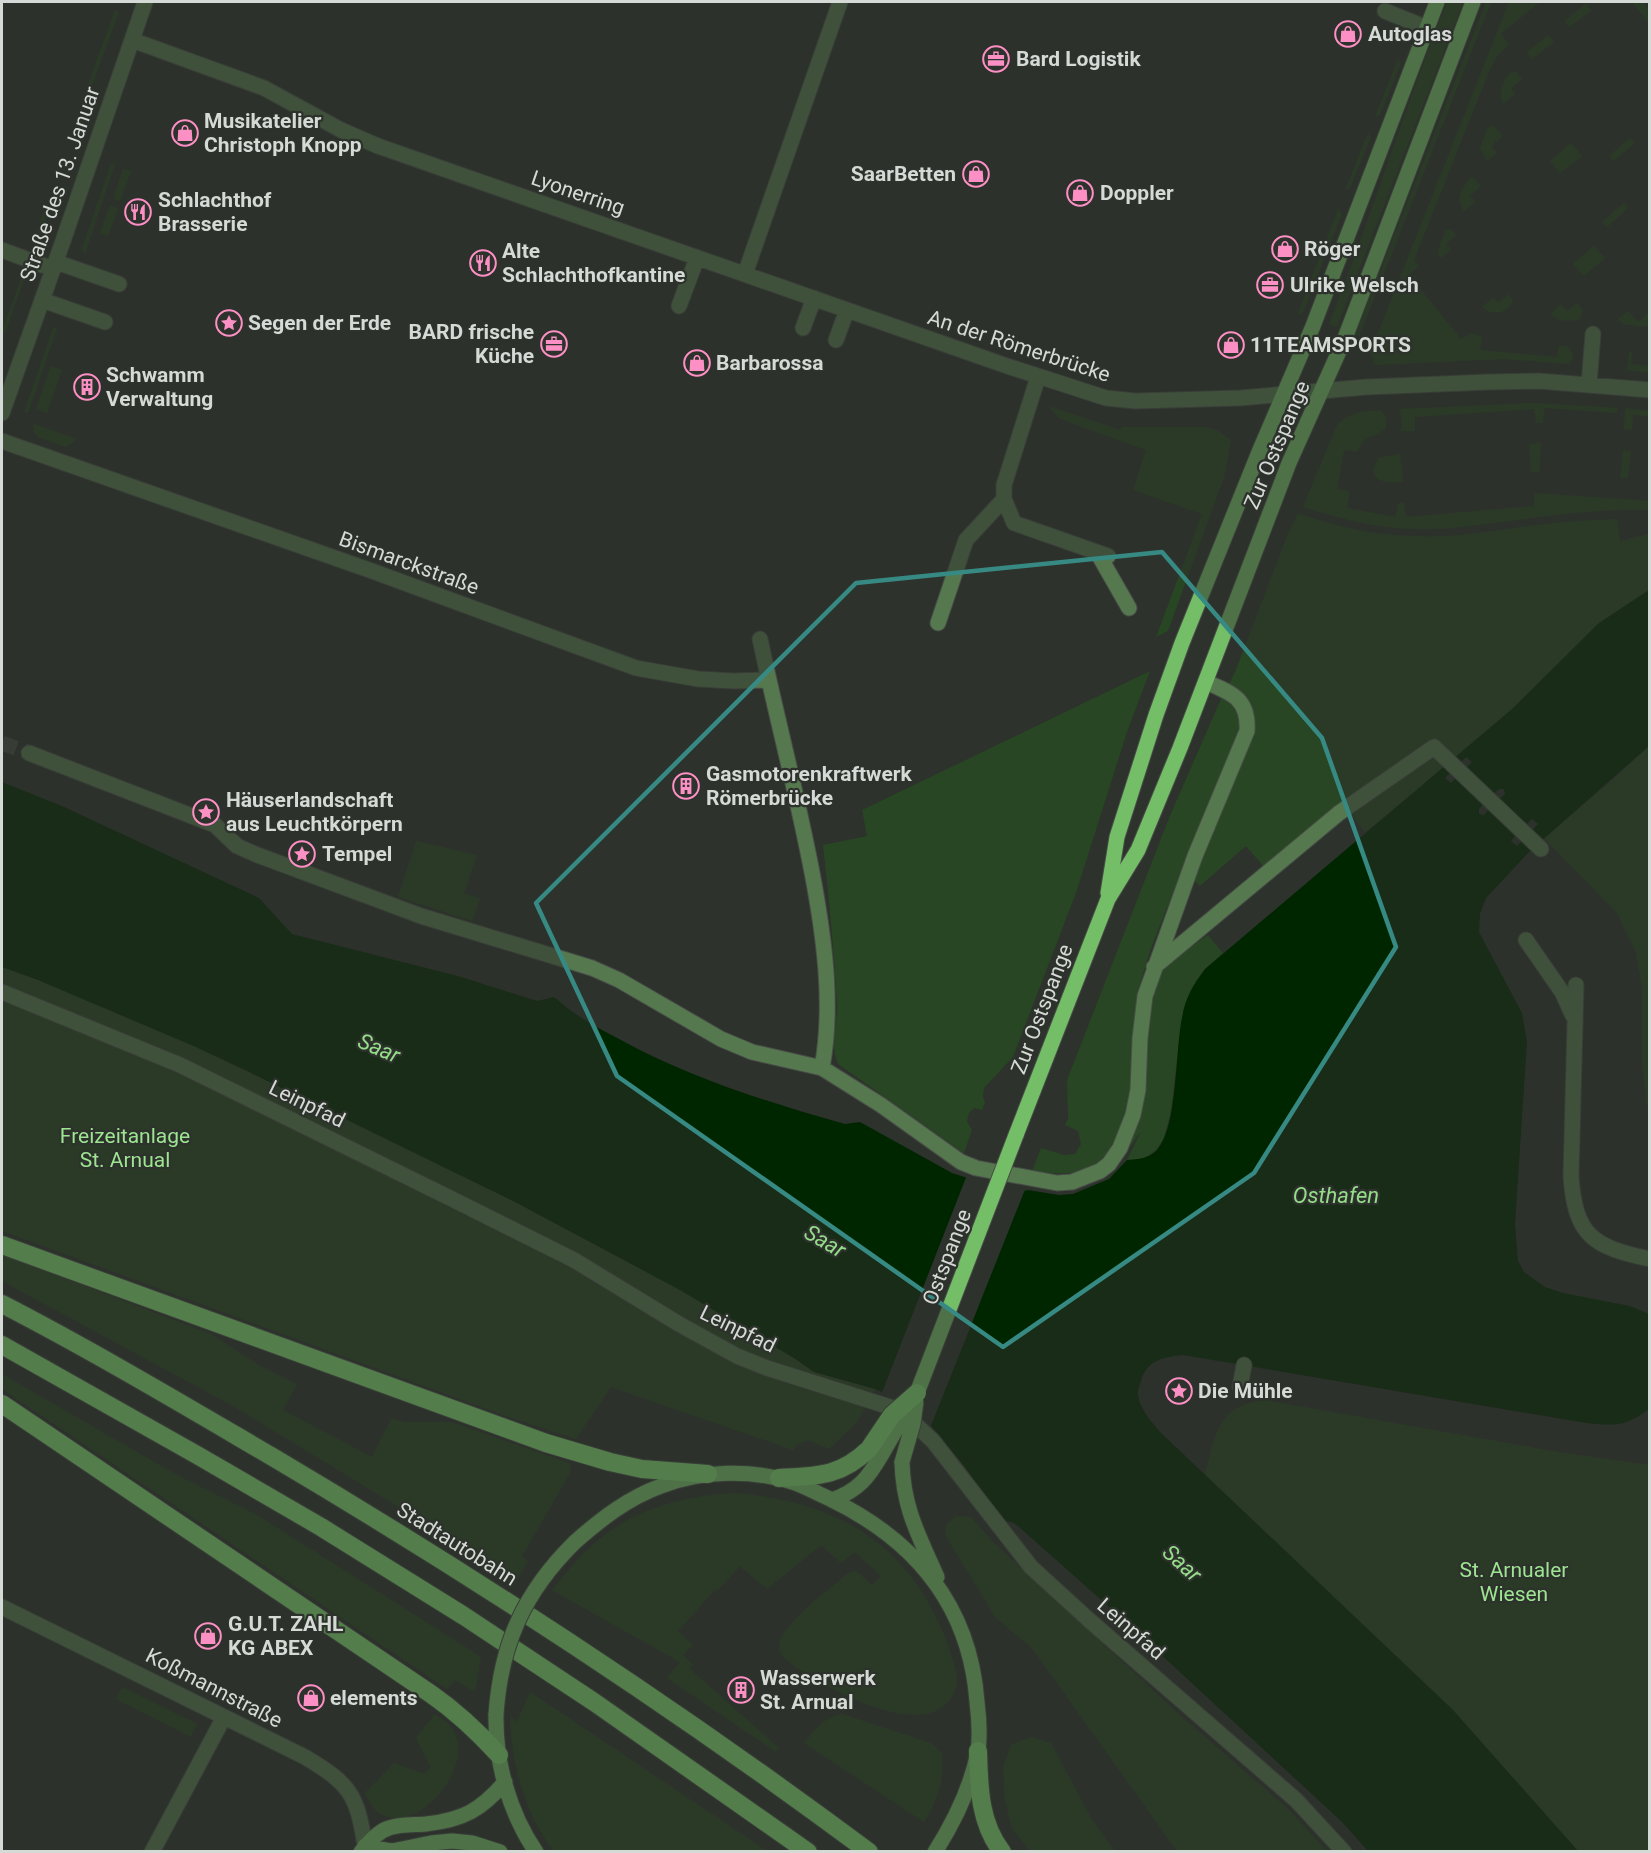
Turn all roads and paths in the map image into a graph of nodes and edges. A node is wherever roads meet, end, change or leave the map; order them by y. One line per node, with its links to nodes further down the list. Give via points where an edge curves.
1 (145, 2): 7 (street, Straße des 13. Januar)
2 (840, 2): 11 (street)
3 (1437, 2): 6 (main road, Zur Ostspange)
4 (1473, 2): 24 (main road, Zur Ostspange)
5 (1385, 11): 6 (street)
6 (1427, 28): 25 (main road, Zur Ostspange)
7 (132, 40): 9 (street, Lyonerring, via 264,87 378,146); 10 (street, Straße des 13. Januar)
8 (2, 250): 10 (street)
9 (697, 258): 11 (street, Lyonerring); 15 (street)
10 (54, 266): 12 (street); 14 (street, Straße des 13. Januar)
11 (745, 274): 13 (street, An der Römerbrücke)
12 (119, 284)
13 (814, 298): 16 (street, An der Römerbrücke); 18 (street)
14 (42, 300): 17 (street); 26 (street, Straße des 13. Januar)
15 (679, 306)
16 (848, 310): 20 (street); 21 (street, An der Römerbrücke)
17 (105, 322)
18 (802, 328)
19 (1593, 334): 22 (street)
20 (836, 340)
21 (1038, 377): 25 (street, An der Römerbrücke, via 1106,398 1135,401); 28 (street, via 1004,485)
22 (1589, 384): 23 (street, An der Römerbrücke); 24 (street, An der Römerbrücke, via 1489,382)
23 (1650, 390)
24 (1322, 391): 25 (street, An der Römerbrücke); 33 (main road, Zur Ostspange, via 1289,464)
25 (1283, 395): 36 (main road, Zur Ostspange, via 1156,715 1117,837)
26 (2, 413)
27 (2, 441): 32 (street, Bismarckstraße, via 636,668 698,679)
28 (1004, 499): 29 (street, via 1014,523 1103,554); 30 (street, via 966,540)
29 (1129, 608)
30 (938, 623)
31 (760, 639): 32 (street)
32 (768, 680): 42 (street, via 805,834 823,935 828,1010)
33 (1206, 682): 36 (main road, Zur Ostspange, via 1138,850); 38 (street, via 1241,702 1247,714 1246,731)
34 (29, 753): 42 (street, via 215,825 237,846 255,854 421,916 592,968 752,1052)
35 (1541, 849): 38 (street, via 1434,747 1344,810)
36 (1108, 899): 43 (main road, Zur Ostspange)
37 (1526, 940): 41 (street, via 1562,992)
38 (1154, 967): 42 (street, via 1145,996 1138,1090 1127,1135 1109,1164 1088,1177 1057,1183 961,1162)
39 (1576, 985): 41 (street)
40 (2, 992): 70 (street, Leinpfad, via 180,1065 422,1184 574,1260 737,1356 893,1408 933,1441 1031,1567 1296,1800)
41 (1576, 1024): 45 (street, via 1572,1199 1587,1234 1594,1240 1602,1246)
42 (822, 1068)
43 (1016, 1135): 50 (main road, Ostspange, bridge)
44 (2, 1245): 53 (highway, via 546,1443 610,1462)
45 (1650, 1259)
46 (2, 1304): 67 (highway, Stadtautobahn, via 342,1498 477,1583 613,1671)
47 (2, 1345): 66 (highway, via 321,1527 464,1616)
48 (1244, 1365): 49 (street)
49 (1240, 1387)
50 (917, 1393): 52 (highway, bridge, via 891,1415); 56 (main road, Ostspange, bridge, via 902,1462 904,1492)
51 (2, 1404): 60 (highway, via 438,1699)
52 (876, 1451): 54 (highway, via 838,1472); 55 (main road, via 872,1472 860,1486)
53 (708, 1474): 54 (main road); 60 (main road, bridge, via 639,1495 574,1542 538,1584 518,1618 504,1659 496,1714)
54 (778, 1478): 55 (main road)
55 (832, 1500): 56 (main road, via 889,1535)
56 (945, 1594): 59 (main road, via 972,1660 979,1719)
57 (2, 1607): 58 (street, Koßmannstraße)
58 (224, 1717): 62 (street, Koßmannstraße, via 335,1775 354,1799 362,1826); 63 (street)
59 (978, 1750): 68 (main road, via 960,1804); 69 (highway, via 983,1811 988,1829)
60 (499, 1755): 61 (main road)
61 (505, 1782): 62 (main road, via 474,1811 428,1824 389,1828); 65 (main road)
62 (363, 1849): 64 (main road, via 392,1851 452,1841)
63 (152, 1851)
64 (500, 1851)
65 (536, 1851)
66 (808, 1851)
67 (869, 1851)
68 (935, 1851)
69 (1002, 1851)
70 (1344, 1851)

